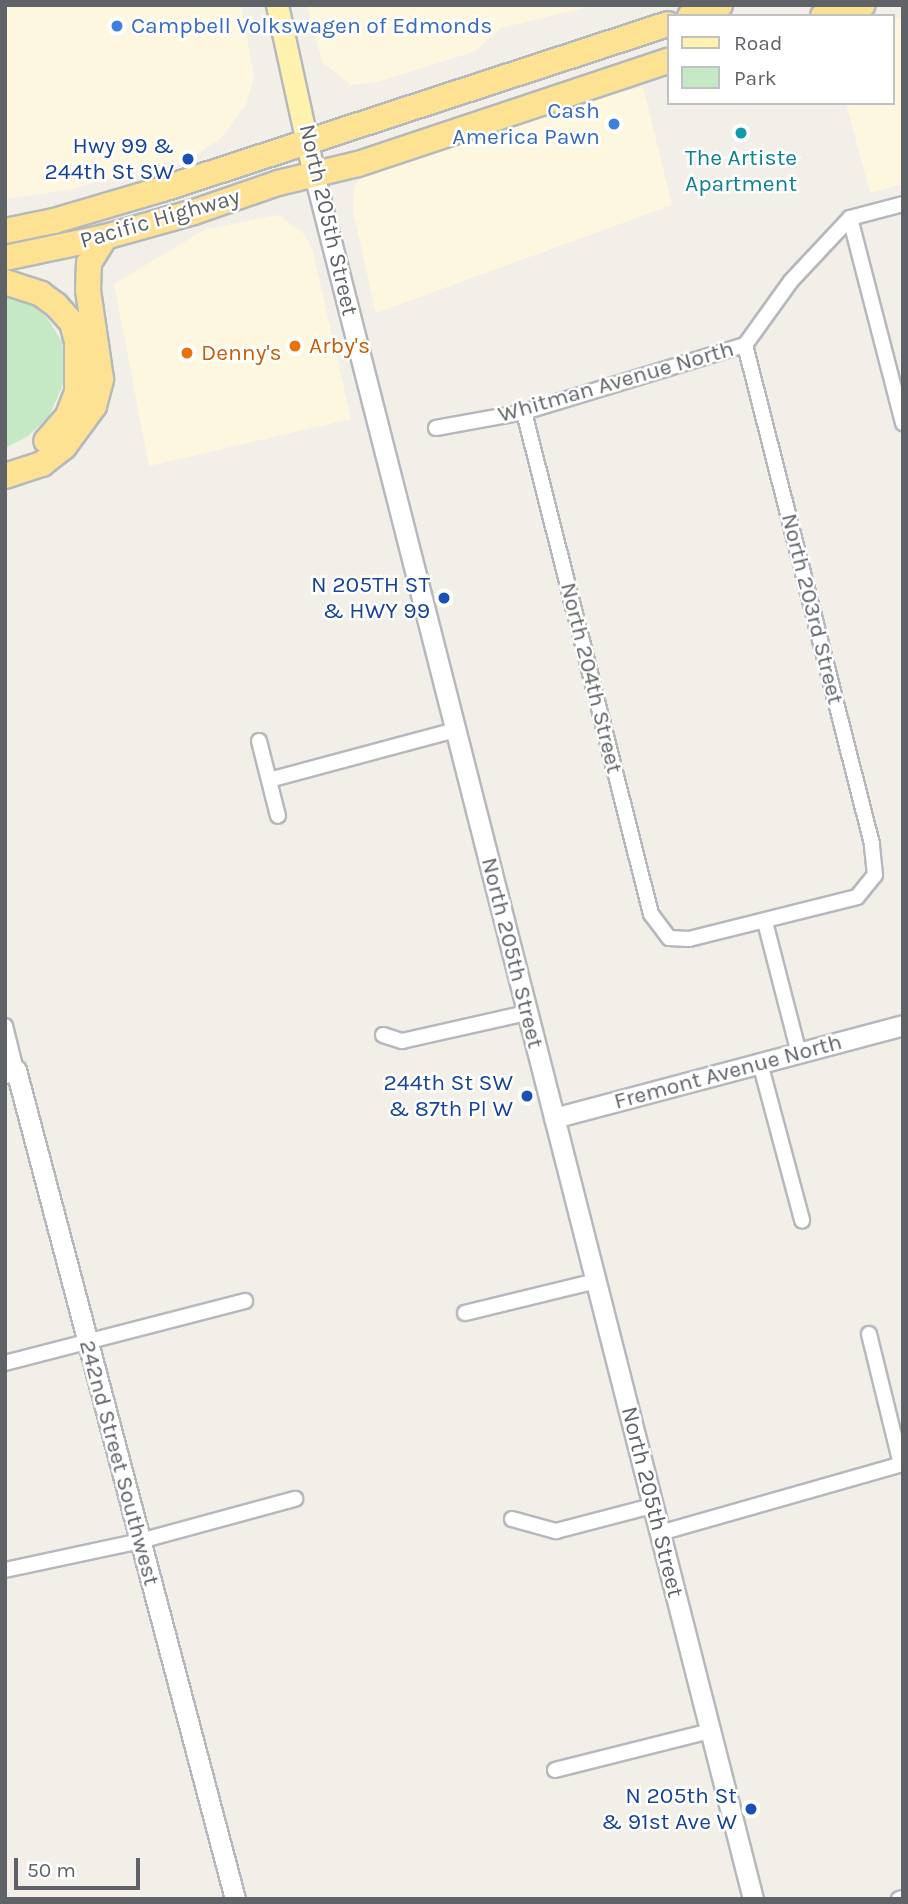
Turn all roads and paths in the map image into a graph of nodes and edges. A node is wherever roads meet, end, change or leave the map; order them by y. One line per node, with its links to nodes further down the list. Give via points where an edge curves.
1 (277, 5): 8 (main road, North 205th Street)
2 (720, 5): 4 (highway)
3 (863, 5): 5 (highway)
4 (695, 14)
5 (830, 14)
6 (666, 25): 8 (highway, Pacific Highway)
7 (666, 62): 9 (highway, Pacific Highway, via 358,164)
8 (308, 142): 9 (main road, North 205th Street); 12 (highway, Pacific Highway, via 54,221)
9 (314, 174): 13 (highway, Pacific Highway); 22 (street, North 205th Street)
10 (903, 204): 11 (street)
11 (850, 218): 16 (street, Whitman Avenue North, via 791,281); 18 (street)
12 (5, 231)
13 (105, 237): 14 (highway, Pacific Highway); 21 (highway, via 89,264 88,290 101,379 94,406 64,447 42,464)
14 (5, 258)
15 (5, 282): 20 (highway, via 41,294 72,323 79,366 77,393 59,430 25,454)
16 (745, 345): 17 (street, Whitman Avenue North); 26 (street, North 203rd Street, via 872,844 875,875 857,897)
17 (524, 412): 19 (street, Whitman Avenue North); 26 (street, North 204th Street, via 651,914 669,938 689,939)
18 (903, 423)
19 (436, 428)
20 (5, 461)
21 (5, 476)
22 (456, 730): 24 (street); 27 (street, North 205th Street)
23 (259, 741): 24 (street)
24 (269, 780): 25 (street)
25 (278, 816)
26 (765, 922): 31 (street)
27 (526, 1013): 30 (street, via 402,1041); 34 (street, North 205th Street)
28 (903, 1025): 31 (street, Fremont Avenue North)
29 (5, 1026): 33 (street, 242nd Street Southwest)
30 (383, 1035)
31 (799, 1053): 32 (street, Fremont Avenue North)
32 (760, 1063): 34 (street, Fremont Avenue North); 35 (street)
33 (11, 1072): 40 (street, 242nd Street Southwest)
34 (554, 1118): 36 (street, North 205th Street)
35 (802, 1220)
36 (596, 1281): 38 (street); 44 (street, North 205th Street)
37 (245, 1301): 40 (street)
38 (465, 1313)
39 (869, 1334): 42 (street)
40 (86, 1343): 41 (street); 47 (street, 242nd Street Southwest)
41 (5, 1363)
42 (902, 1464): 46 (street)
43 (295, 1499): 47 (street)
44 (652, 1506): 45 (street, via 556,1531); 46 (street, North 205th Street)
45 (512, 1519)
46 (660, 1533): 49 (street, North 205th Street)
47 (140, 1541): 48 (street); 51 (street, 242nd Street Southwest)
48 (5, 1570)
49 (710, 1731): 50 (street); 52 (street, North 205th Street)
50 (555, 1770)
51 (235, 1899)
52 (753, 1899)

